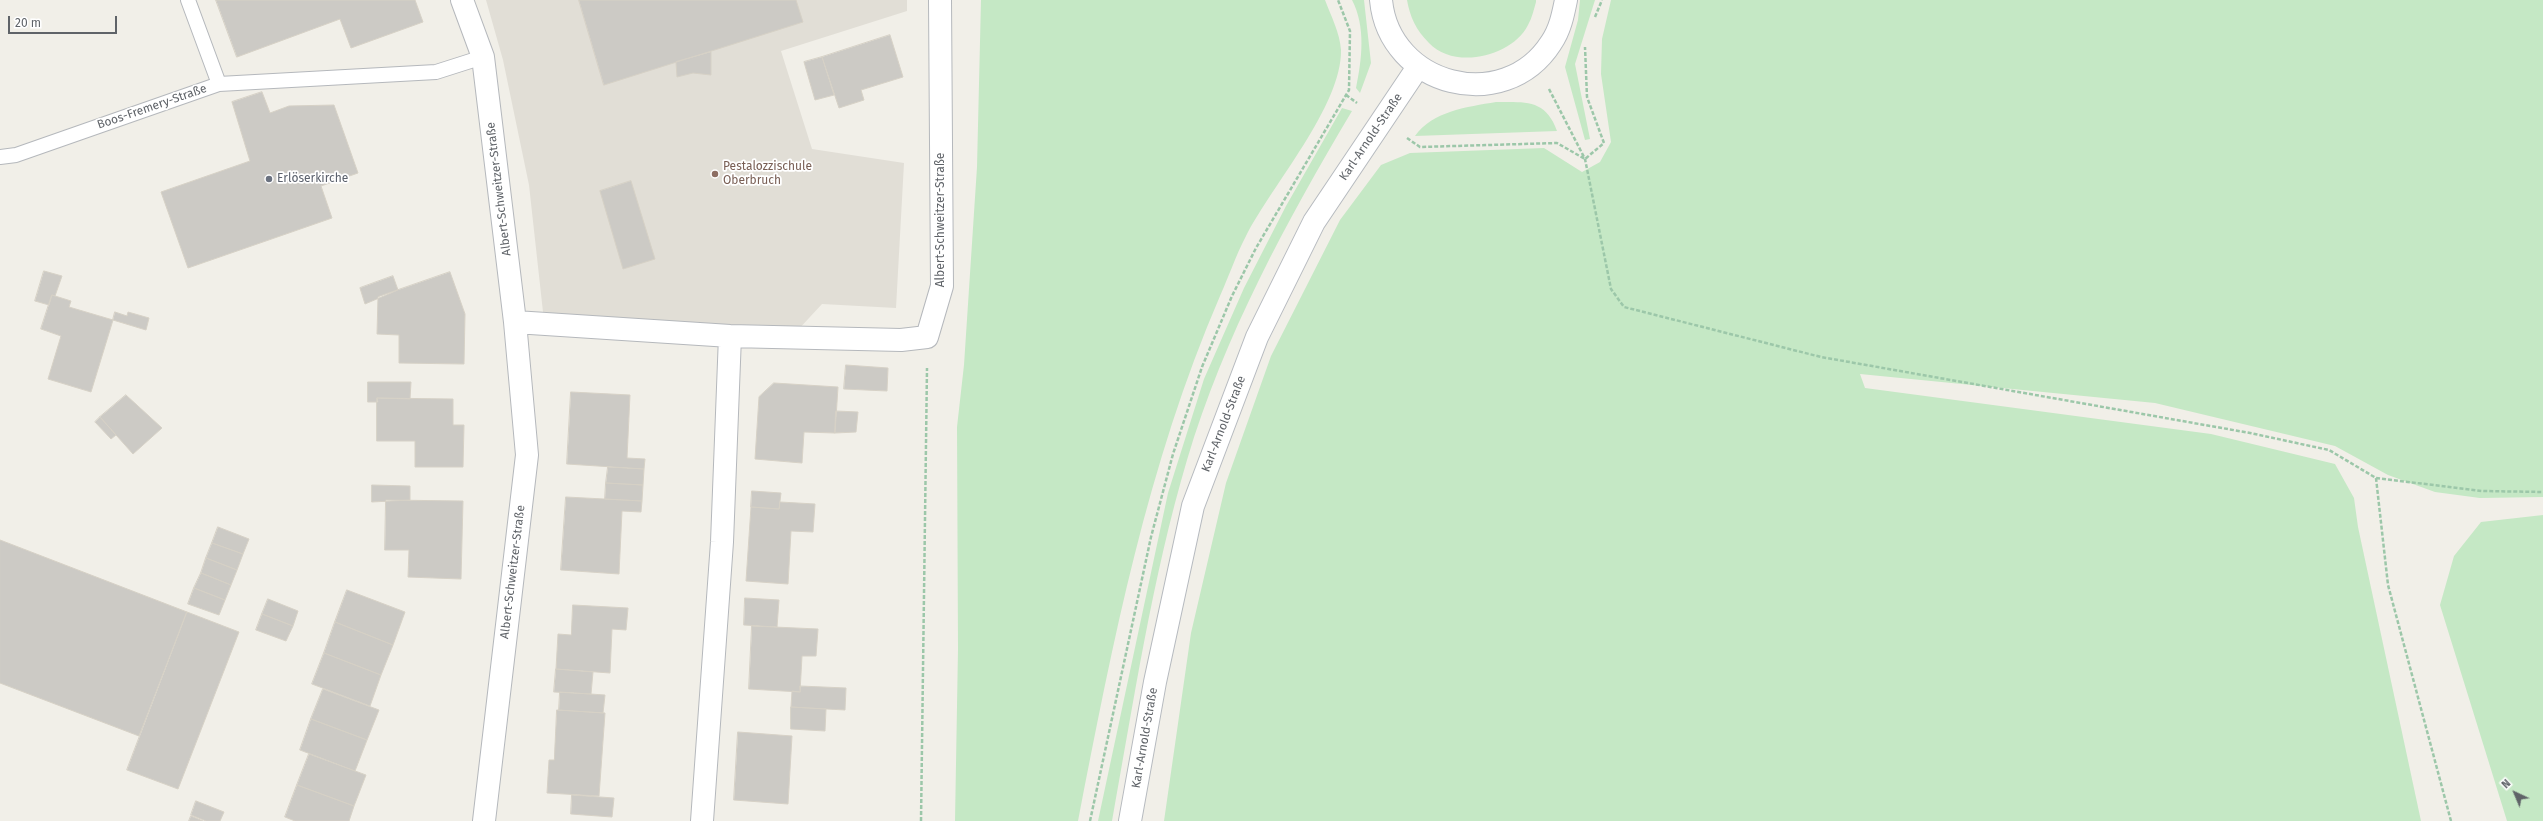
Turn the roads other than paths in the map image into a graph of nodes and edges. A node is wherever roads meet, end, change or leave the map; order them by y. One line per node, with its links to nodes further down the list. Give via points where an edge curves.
1 (188, 0): 8 (lane, Boos-Fremery-Straße)
2 (462, 0): 6 (street, Albert-Schweitzer-Straße)
3 (940, 0): 11 (street, Albert-Schweitzer-Straße, via 942,286 927,337 901,340)
4 (1382, 0): 7 (street, via 1390,34 1404,54)
5 (1566, 0): 7 (street, via 1562,20 1551,43 1534,63 1510,77 1481,85 1459,84 1438,78)
6 (483, 57): 8 (lane, via 436,72); 10 (street, Albert-Schweitzer-Straße)
7 (1418, 67): 14 (street, Karl-Arnold-Straße, via 1380,120 1314,222 1257,337 1193,506 1155,682)
8 (219, 84): 9 (lane, Boos-Fremery-Straße, via 16,155)
9 (0, 157)
10 (515, 322): 11 (street); 12 (street, Albert-Schweitzer-Straße, via 527,455)
11 (730, 336): 13 (street, via 722,542)
12 (484, 821)
13 (702, 821)
14 (1130, 821)

